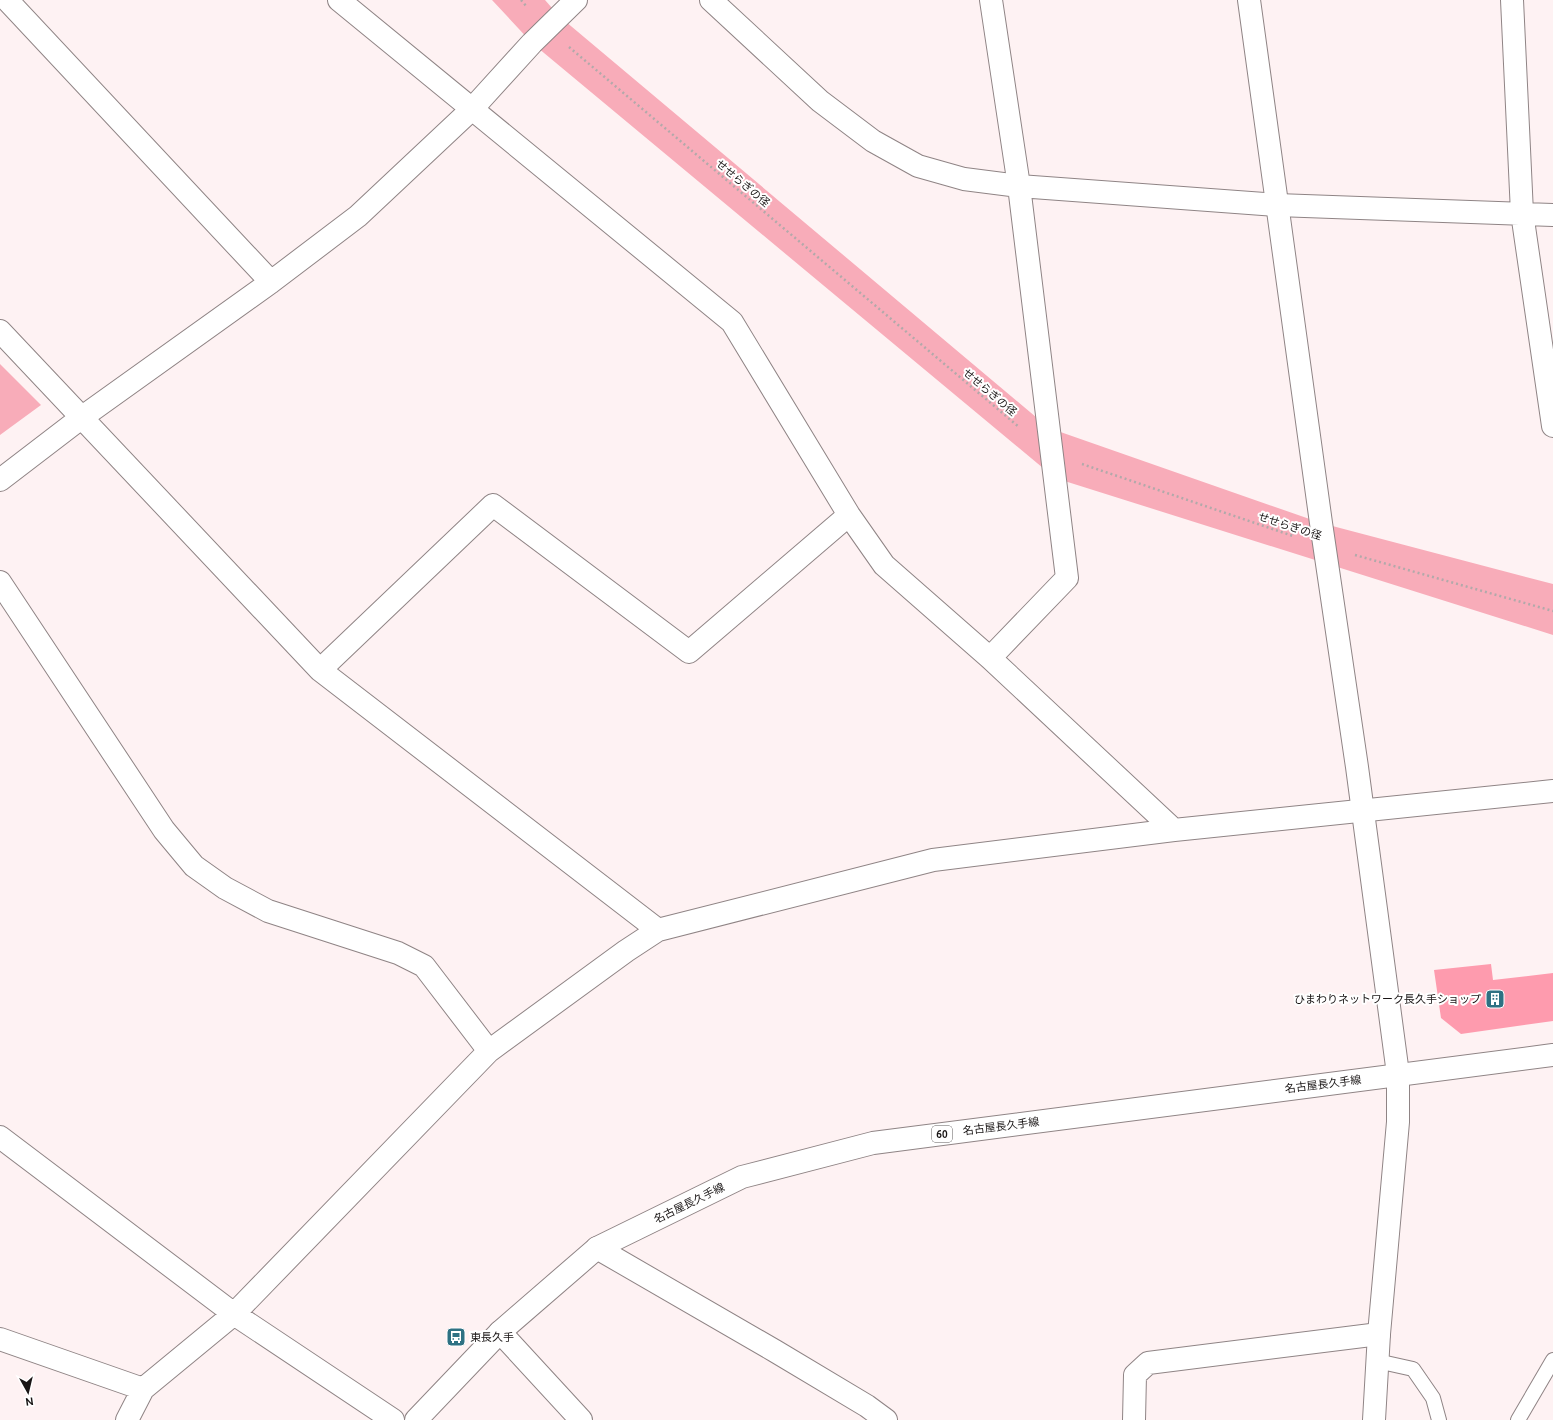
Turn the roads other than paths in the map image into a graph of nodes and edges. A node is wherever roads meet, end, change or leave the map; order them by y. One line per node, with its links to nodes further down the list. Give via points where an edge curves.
1 (7, 0): 13 (street)
2 (339, 0): 8 (street)
3 (576, 0): 8 (street)
4 (711, 0): 9 (street, via 820,101 873,141 918,166 964,179)
5 (991, 0): 9 (street)
6 (1249, 0): 10 (street)
7 (1512, 0): 11 (street)
8 (472, 109): 13 (street, via 358,216); 18 (street, via 732,322)
9 (1019, 186): 10 (street); 20 (street, via 1066,578)
10 (1277, 205): 11 (street); 23 (street)
11 (1522, 213): 12 (street); 16 (street)
12 (1553, 214)
13 (271, 282): 15 (street)
14 (0, 331): 15 (street)
15 (82, 418): 17 (street); 21 (street)
16 (1553, 426)
17 (0, 480)
18 (849, 515): 20 (street, via 884,565); 21 (street, via 689,652 493,506)
19 (0, 582): 26 (street, via 164,830 194,866 225,888 268,910 398,953 424,966)
20 (990, 658): 24 (street)
21 (320, 670): 25 (street)
22 (1553, 791): 23 (street)
23 (1362, 811): 24 (street); 28 (street)
24 (1174, 830): 25 (street, via 933,860)
25 (658, 930): 26 (street, via 626,950)
26 (489, 1051): 31 (street)
27 (1553, 1055): 28 (street, 名古屋長久手線 / 60)
28 (1398, 1074): 30 (street, 名古屋長久手線 / 60, via 873,1143 742,1177); 33 (street, via 1398,1122)
29 (0, 1137): 31 (street)
30 (597, 1248): 32 (street, 名古屋長久手線 / 60); 42 (street, via 788,1358)
31 (234, 1314): 37 (street); 39 (street)
32 (500, 1332): 40 (street, 名古屋長久手線 / 60); 41 (street)
33 (1379, 1334): 36 (street); 43 (street, via 1148,1363 1135,1375)
34 (0, 1339): 37 (street)
35 (1553, 1360): 46 (lane)
36 (1377, 1361): 44 (street); 45 (lane, via 1413,1369 1433,1398)
37 (143, 1389): 38 (street)
38 (127, 1420)
39 (393, 1420)
40 (416, 1420)
41 (581, 1420)
42 (886, 1420)
43 (1134, 1420)
44 (1374, 1420)
45 (1439, 1420)
46 (1518, 1420)

